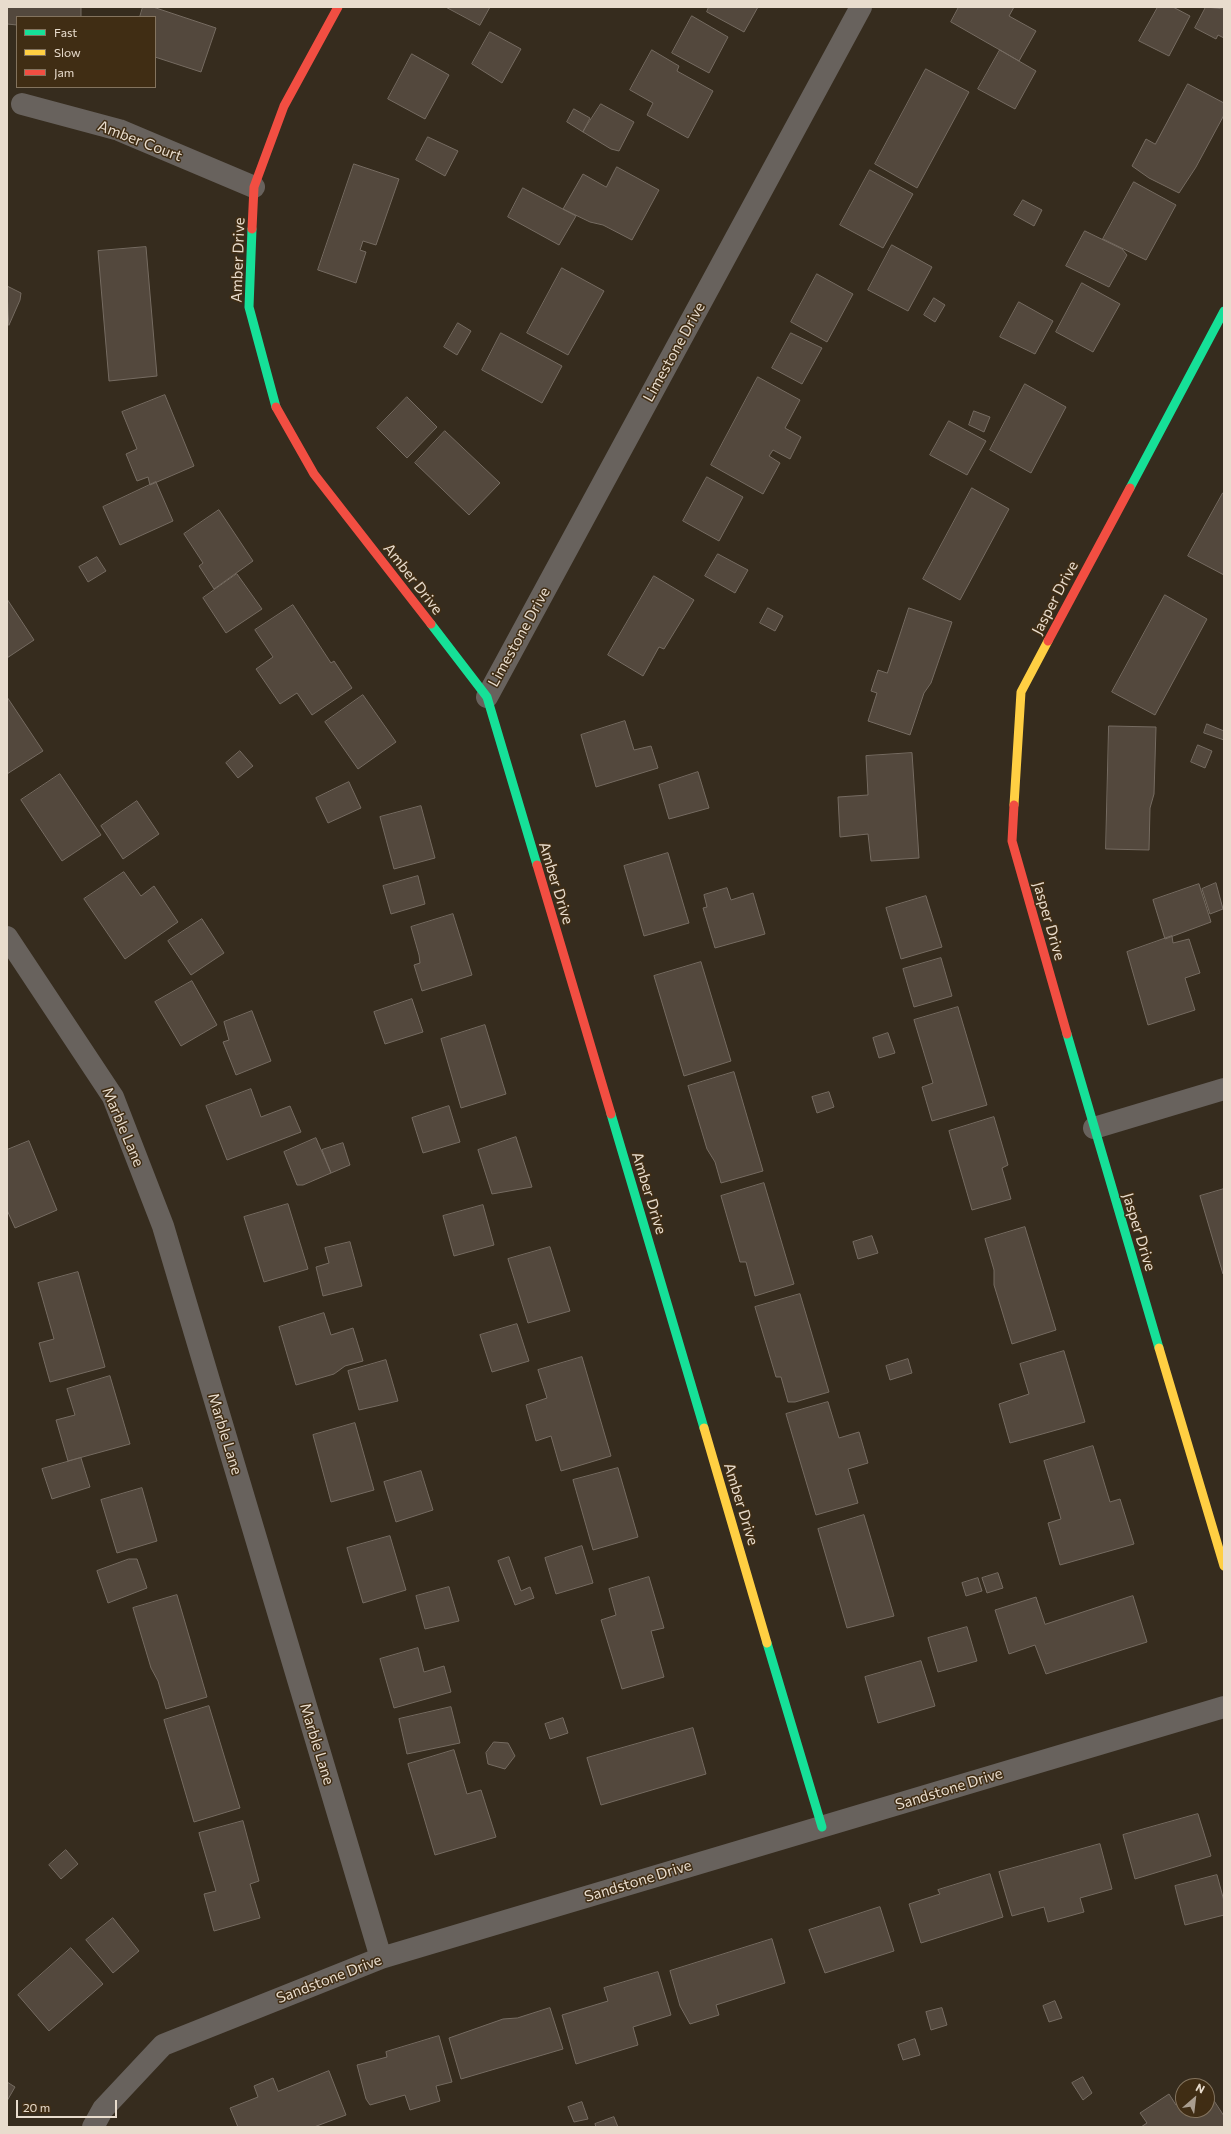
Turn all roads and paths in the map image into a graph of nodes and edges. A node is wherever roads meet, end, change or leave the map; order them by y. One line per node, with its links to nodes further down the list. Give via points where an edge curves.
1 (338, 7): 4 (street, Amber Drive, via 284,106)
2 (861, 7): 6 (street, Limestone Drive)
3 (22, 104): 4 (street, Amber Court, via 119,130)
4 (254, 187): 6 (street, Amber Drive, via 249,307 276,412 314,474)
5 (1224, 311): 9 (street, Jasper Drive, via 1021,692 1012,841)
6 (487, 697): 12 (street, Amber Drive)
7 (7, 937): 13 (street, Marble Lane, via 113,1097 163,1226)
8 (1224, 1089): 9 (street)
9 (1094, 1128): 10 (street, Jasper Drive)
10 (1224, 1566)
11 (1224, 1707): 12 (street, Sandstone Drive)
12 (822, 1827): 13 (street, Sandstone Drive)
13 (380, 1958): 14 (street, Sandstone Drive, via 163,2045 103,2110)
14 (93, 2127)

